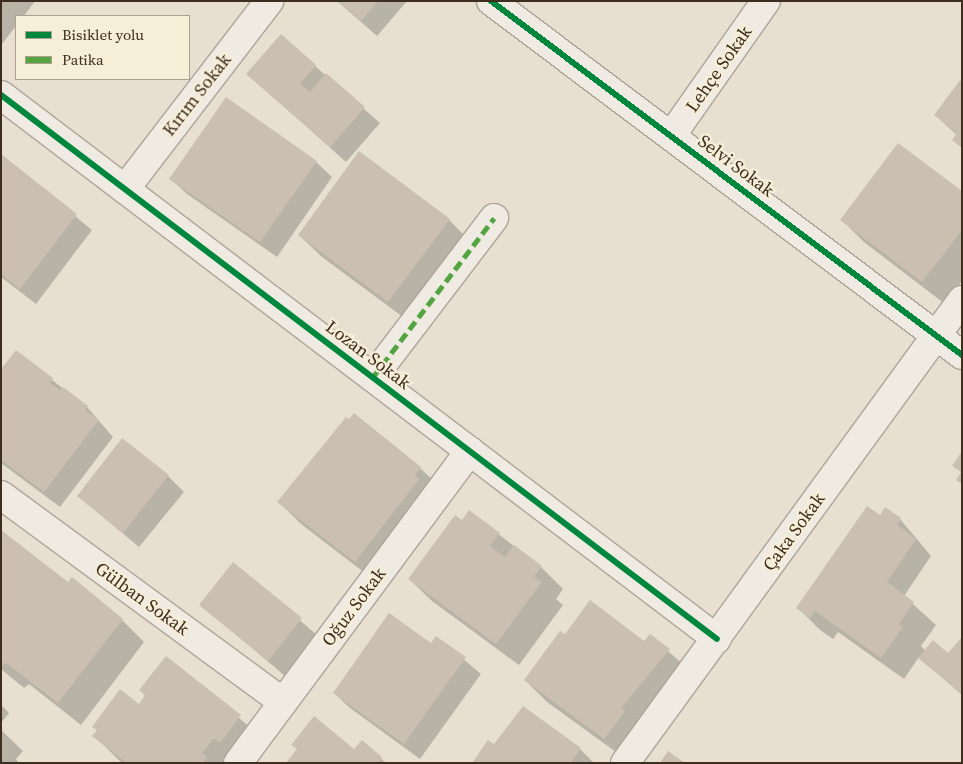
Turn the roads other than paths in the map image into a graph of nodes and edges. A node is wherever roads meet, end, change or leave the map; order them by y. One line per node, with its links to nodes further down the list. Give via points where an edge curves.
1 (269, 1): 6 (street, Kırım Sokak)
2 (491, 1): 5 (street, Selvi Sokak)
3 (766, 1): 5 (street, Lehçe Sokak)
4 (1, 95): 6 (street, Lozan Sokak)
5 (671, 136): 9 (street, Selvi Sokak)
6 (125, 189): 11 (street, Lozan Sokak)
7 (494, 218): 11 (street)
8 (962, 300): 9 (street, Çaka Sokak)
9 (936, 335): 10 (street, Selvi Sokak); 14 (street, Çaka Sokak)
10 (962, 355)
11 (373, 378): 12 (street, Lozan Sokak)
12 (470, 451): 14 (street, Lozan Sokak); 15 (street, Oğuz Sokak)
13 (1, 495): 15 (street, Gülban Sokak)
14 (717, 639): 17 (street, Çaka Sokak)
15 (283, 702): 16 (street, Oğuz Sokak)
16 (238, 763)
17 (625, 763)

